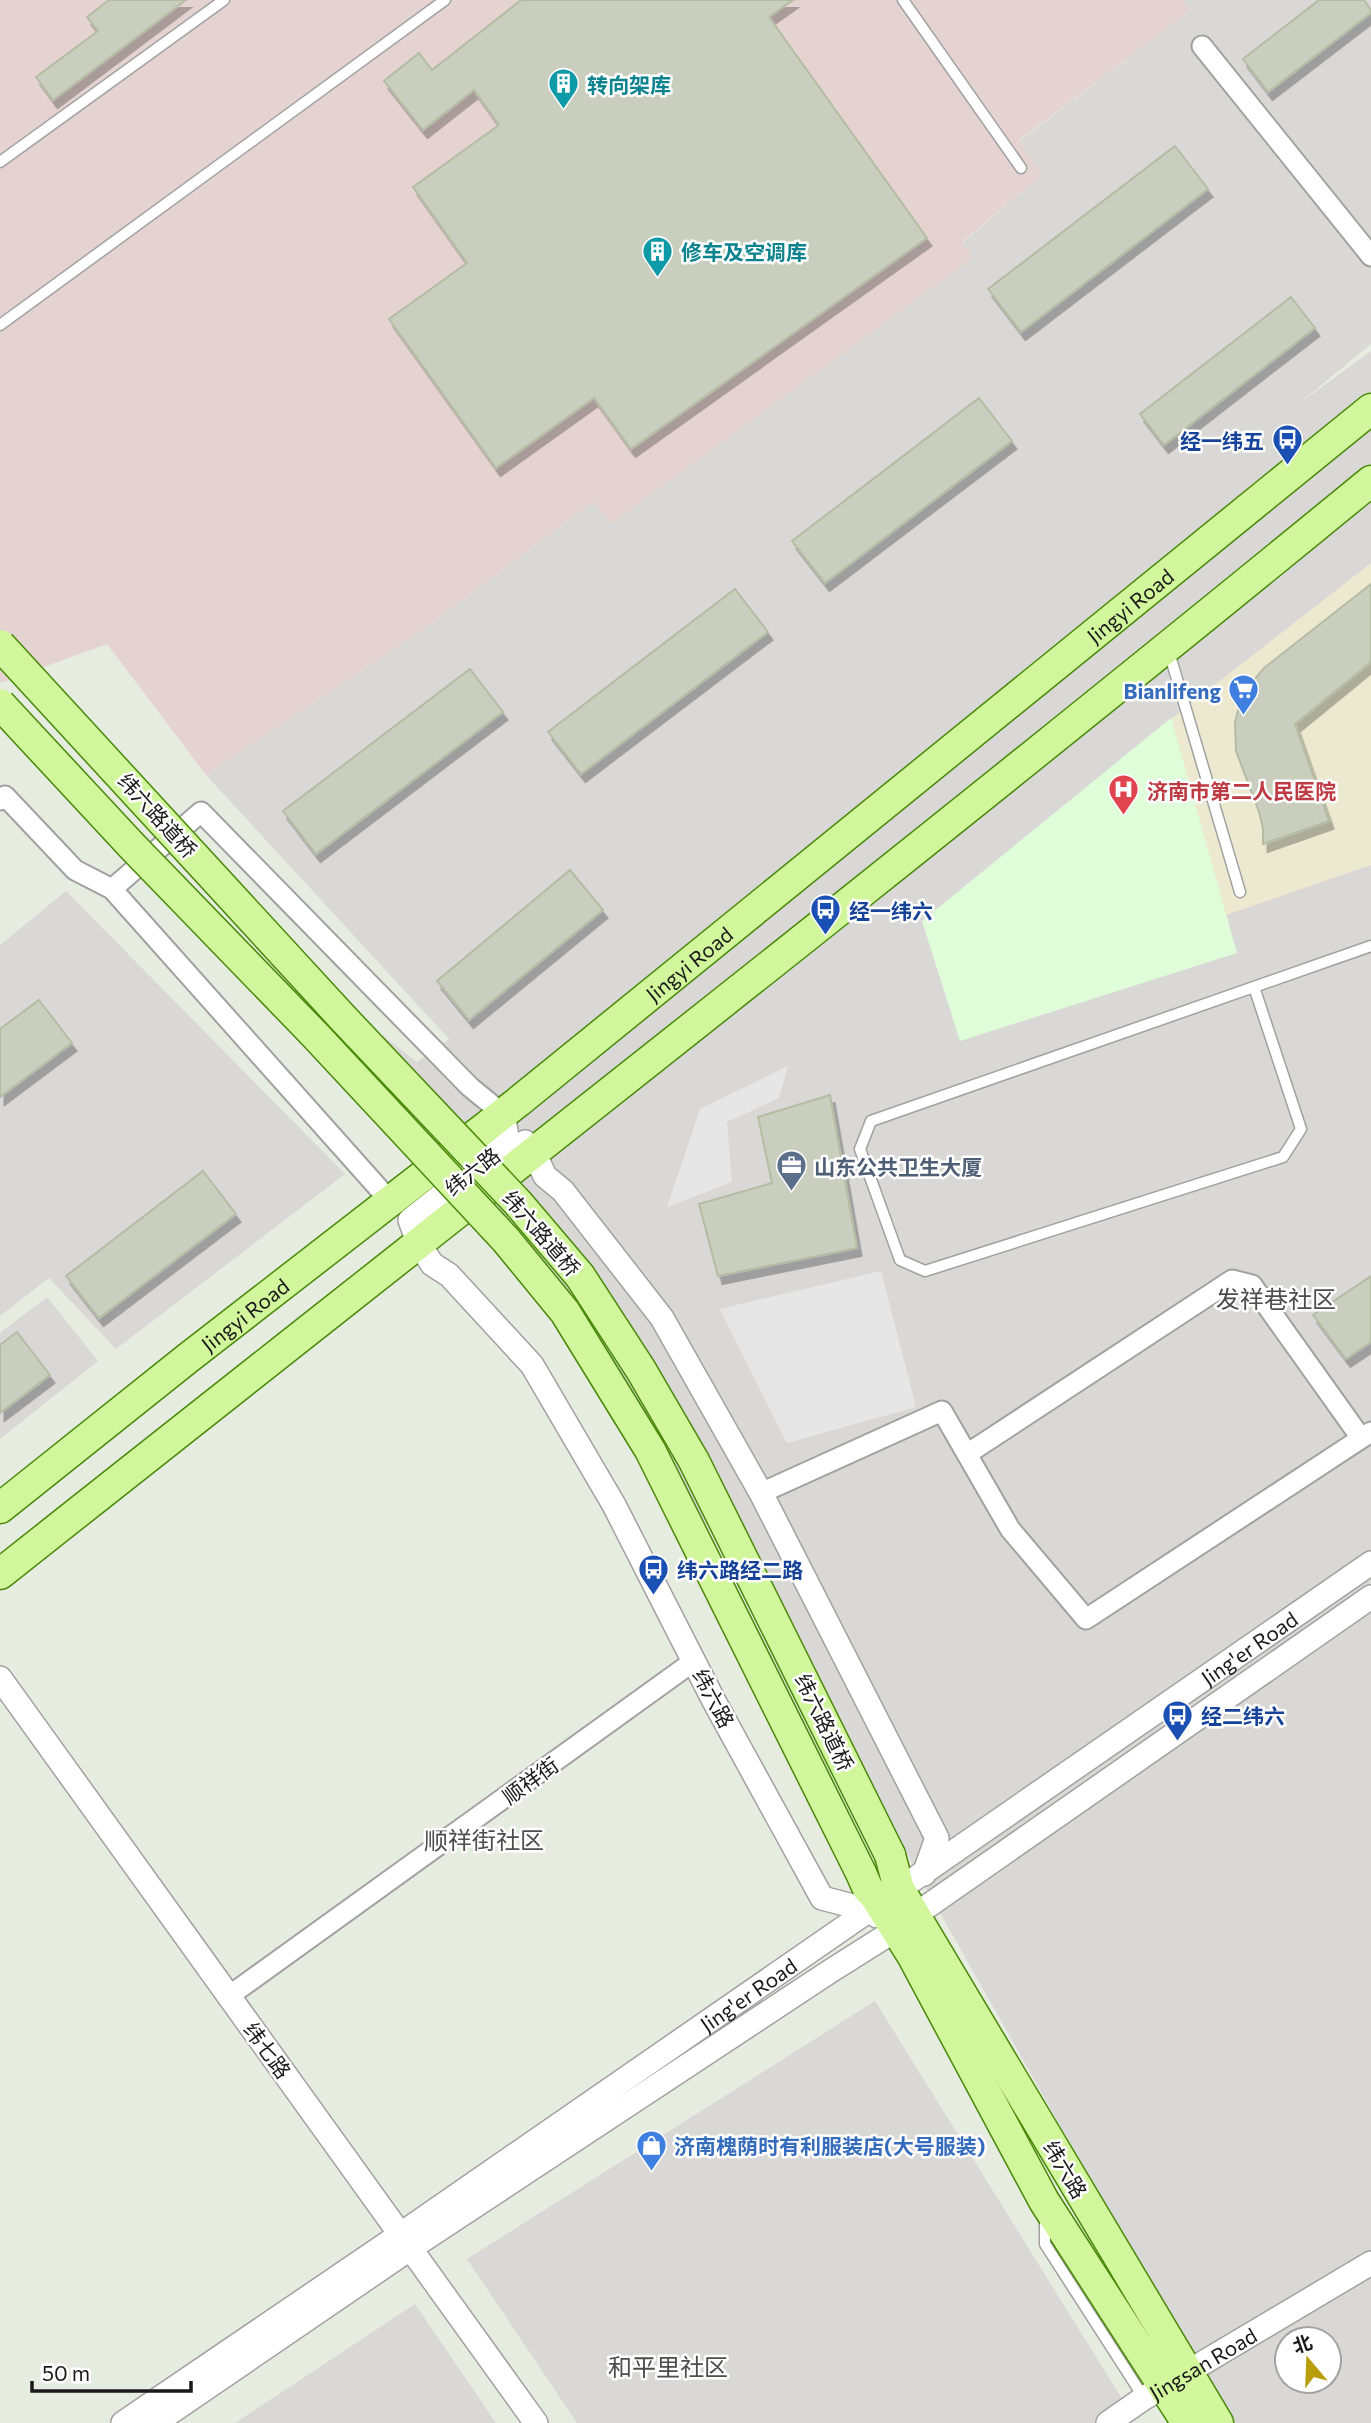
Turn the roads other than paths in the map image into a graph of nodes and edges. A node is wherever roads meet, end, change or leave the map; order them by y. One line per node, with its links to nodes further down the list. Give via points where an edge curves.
1 (224, 0): 5 (lane)
2 (445, 0): 8 (lane)
3 (903, 0): 6 (lane)
4 (1202, 46): 7 (street)
5 (0, 162)
6 (1021, 168)
7 (1371, 256)
8 (0, 325)
9 (1371, 409): 19 (main road, Jingyi Road)
10 (1371, 481): 12 (main road)
11 (0, 645): 32 (main road, 纬六路道桥, bridge, via 518,1203 580,1276 694,1461)
12 (1167, 648): 16 (lane); 20 (main road)
13 (0, 704): 33 (main road, 纬六路道桥, bridge, via 315,1034 506,1240 565,1312 650,1450)
14 (0, 800): 15 (street, via 5,796 75,870)
15 (112, 889): 19 (street, via 201,812 470,1087); 21 (street)
16 (1240, 892)
17 (1371, 946): 18 (lane)
18 (1254, 987): 18 (lane, via 1301,1129 1283,1157 925,1271 900,1260 860,1149 872,1121)
19 (503, 1114): 20 (street, 纬六路); 21 (main road, Jingyi Road); 22 (street, 纬六路, via 508,1143 410,1220)
20 (534, 1153): 22 (main road); 25 (street, 纬六路, via 545,1176 563,1191 662,1318)
21 (390, 1201): 26 (main road, Jingyi Road)
22 (418, 1242): 28 (main road); 30 (street, 纬六路, via 432,1264 449,1275 532,1366 614,1505)
23 (1366, 1435): 24 (street, via 1252,1284 1232,1280); 24 (street, via 1086,1619 1010,1529)
24 (967, 1454): 25 (street, via 942,1411)
25 (761, 1493): 34 (street, 纬六路, via 937,1838)
26 (0, 1508)
27 (1371, 1563): 34 (street, Jing'er Road)
28 (0, 1574)
29 (1371, 1597): 36 (street, Jing'er Road)
30 (694, 1661): 35 (street, 纬六路, via 822,1898); 37 (street, 顺祥街)
31 (0, 1678): 37 (street, 纬七路)
32 (890, 1856): 35 (main road, 纬六路)
33 (861, 1873): 35 (main road, 纬六路, via 868,1889)
34 (924, 1873): 35 (street, Jing'er Road); 36 (street, 纬六路)
35 (882, 1901): 36 (main road, 纬六路); 38 (street, Jing'er Road)
36 (906, 1922): 38 (street, Jing'er Road); 40 (main road, 纬六路); 40 (main road, 纬六路, via 1044,2201)
37 (229, 1996): 38 (street, 纬七路)
38 (406, 2241): 41 (street, Jing'er Road); 42 (street, Jing'er Road); 43 (street, 纬七路)
39 (1371, 2263): 40 (street, Jingsan Road)
40 (1166, 2386): 44 (street, Jingsan Road); 45 (main road, 纬六路); 46 (main road, 纬六路)
41 (123, 2423)
42 (155, 2423)
43 (536, 2423)
44 (1108, 2423)
45 (1187, 2423)
46 (1218, 2423)

